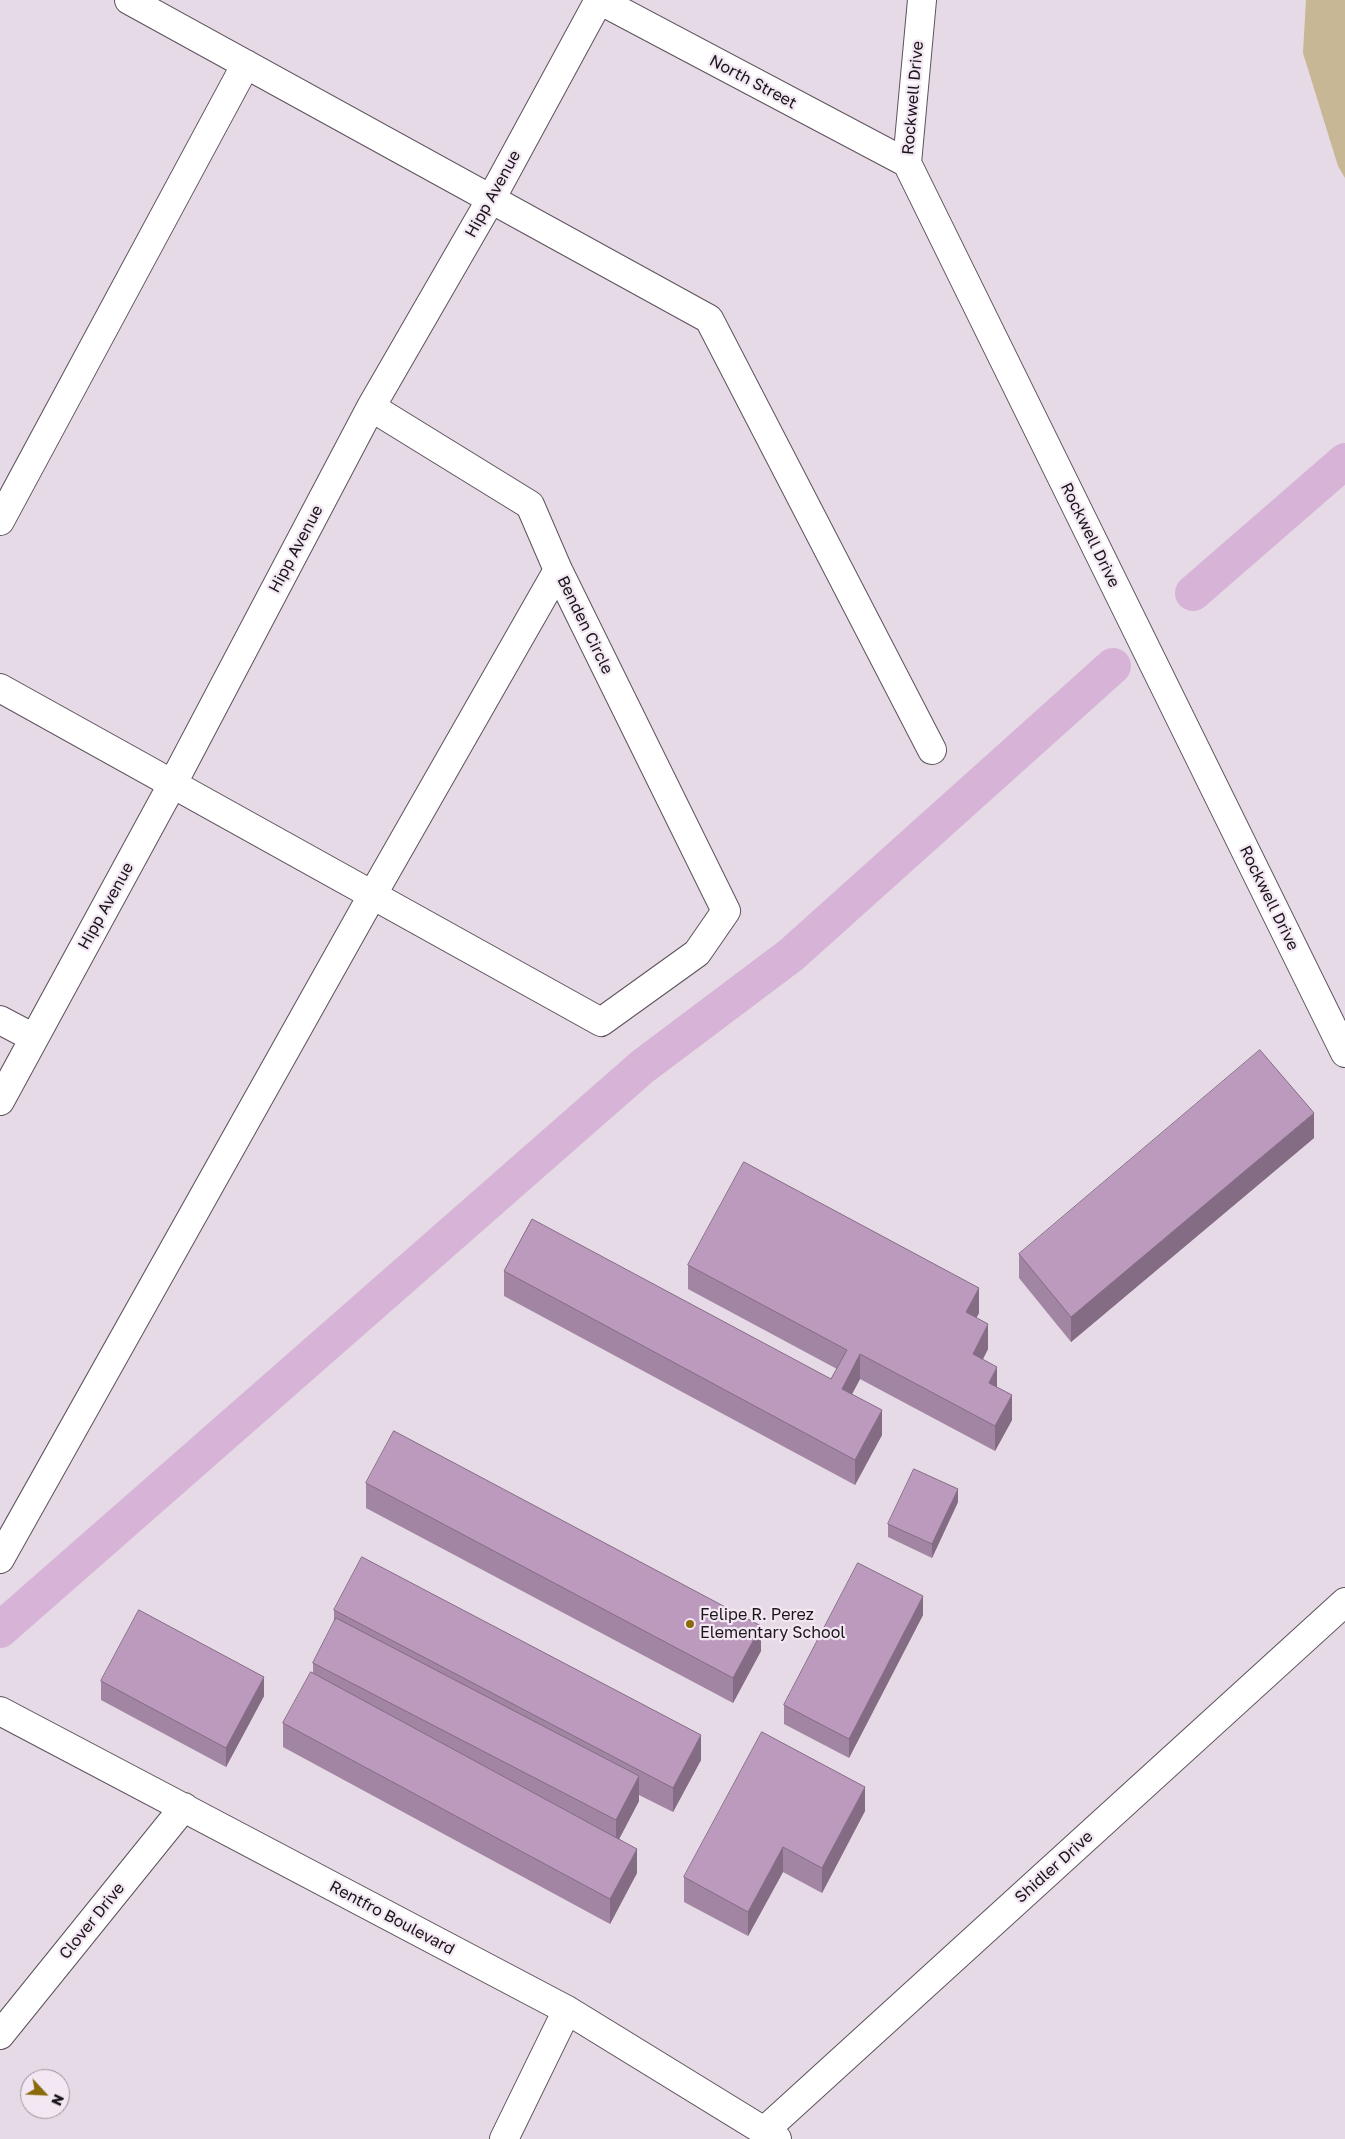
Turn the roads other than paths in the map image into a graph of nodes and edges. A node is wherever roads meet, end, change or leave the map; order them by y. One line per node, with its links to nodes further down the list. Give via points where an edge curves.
1 (129, 0): 4 (street)
2 (599, 0): 5 (street, North Street); 6 (street, Hipp Avenue)
3 (922, 0): 5 (street, Rockwell Drive)
4 (246, 64): 6 (street); 8 (street)
5 (907, 163): 16 (street, Rockwell Drive)
6 (491, 199): 7 (street, Hipp Avenue); 11 (street, via 709,320)
7 (371, 407): 9 (street, Benden Circle, via 530,506); 12 (street, Hipp Avenue)
8 (0, 521)
9 (558, 570): 13 (street); 13 (street, Benden Circle, via 726,911 697,953 601,1022)
10 (0, 688): 12 (street)
11 (932, 750)
12 (173, 784): 13 (street); 15 (street, Hipp Avenue)
13 (373, 894): 18 (street)
14 (0, 1020): 15 (street)
15 (34, 1038): 17 (street, Hipp Avenue)
16 (1345, 1054)
17 (0, 1101)
18 (0, 1559)
19 (1345, 1602): 24 (street, Shidler Drive)
20 (0, 1710): 21 (street, Rentfro Boulevard)
21 (184, 1808): 22 (street, Rentfro Boulevard); 23 (street, Clover Drive)
22 (566, 2010): 24 (street, Rentfro Boulevard); 25 (street)
23 (0, 2035)
24 (770, 2135)
25 (504, 2139)

